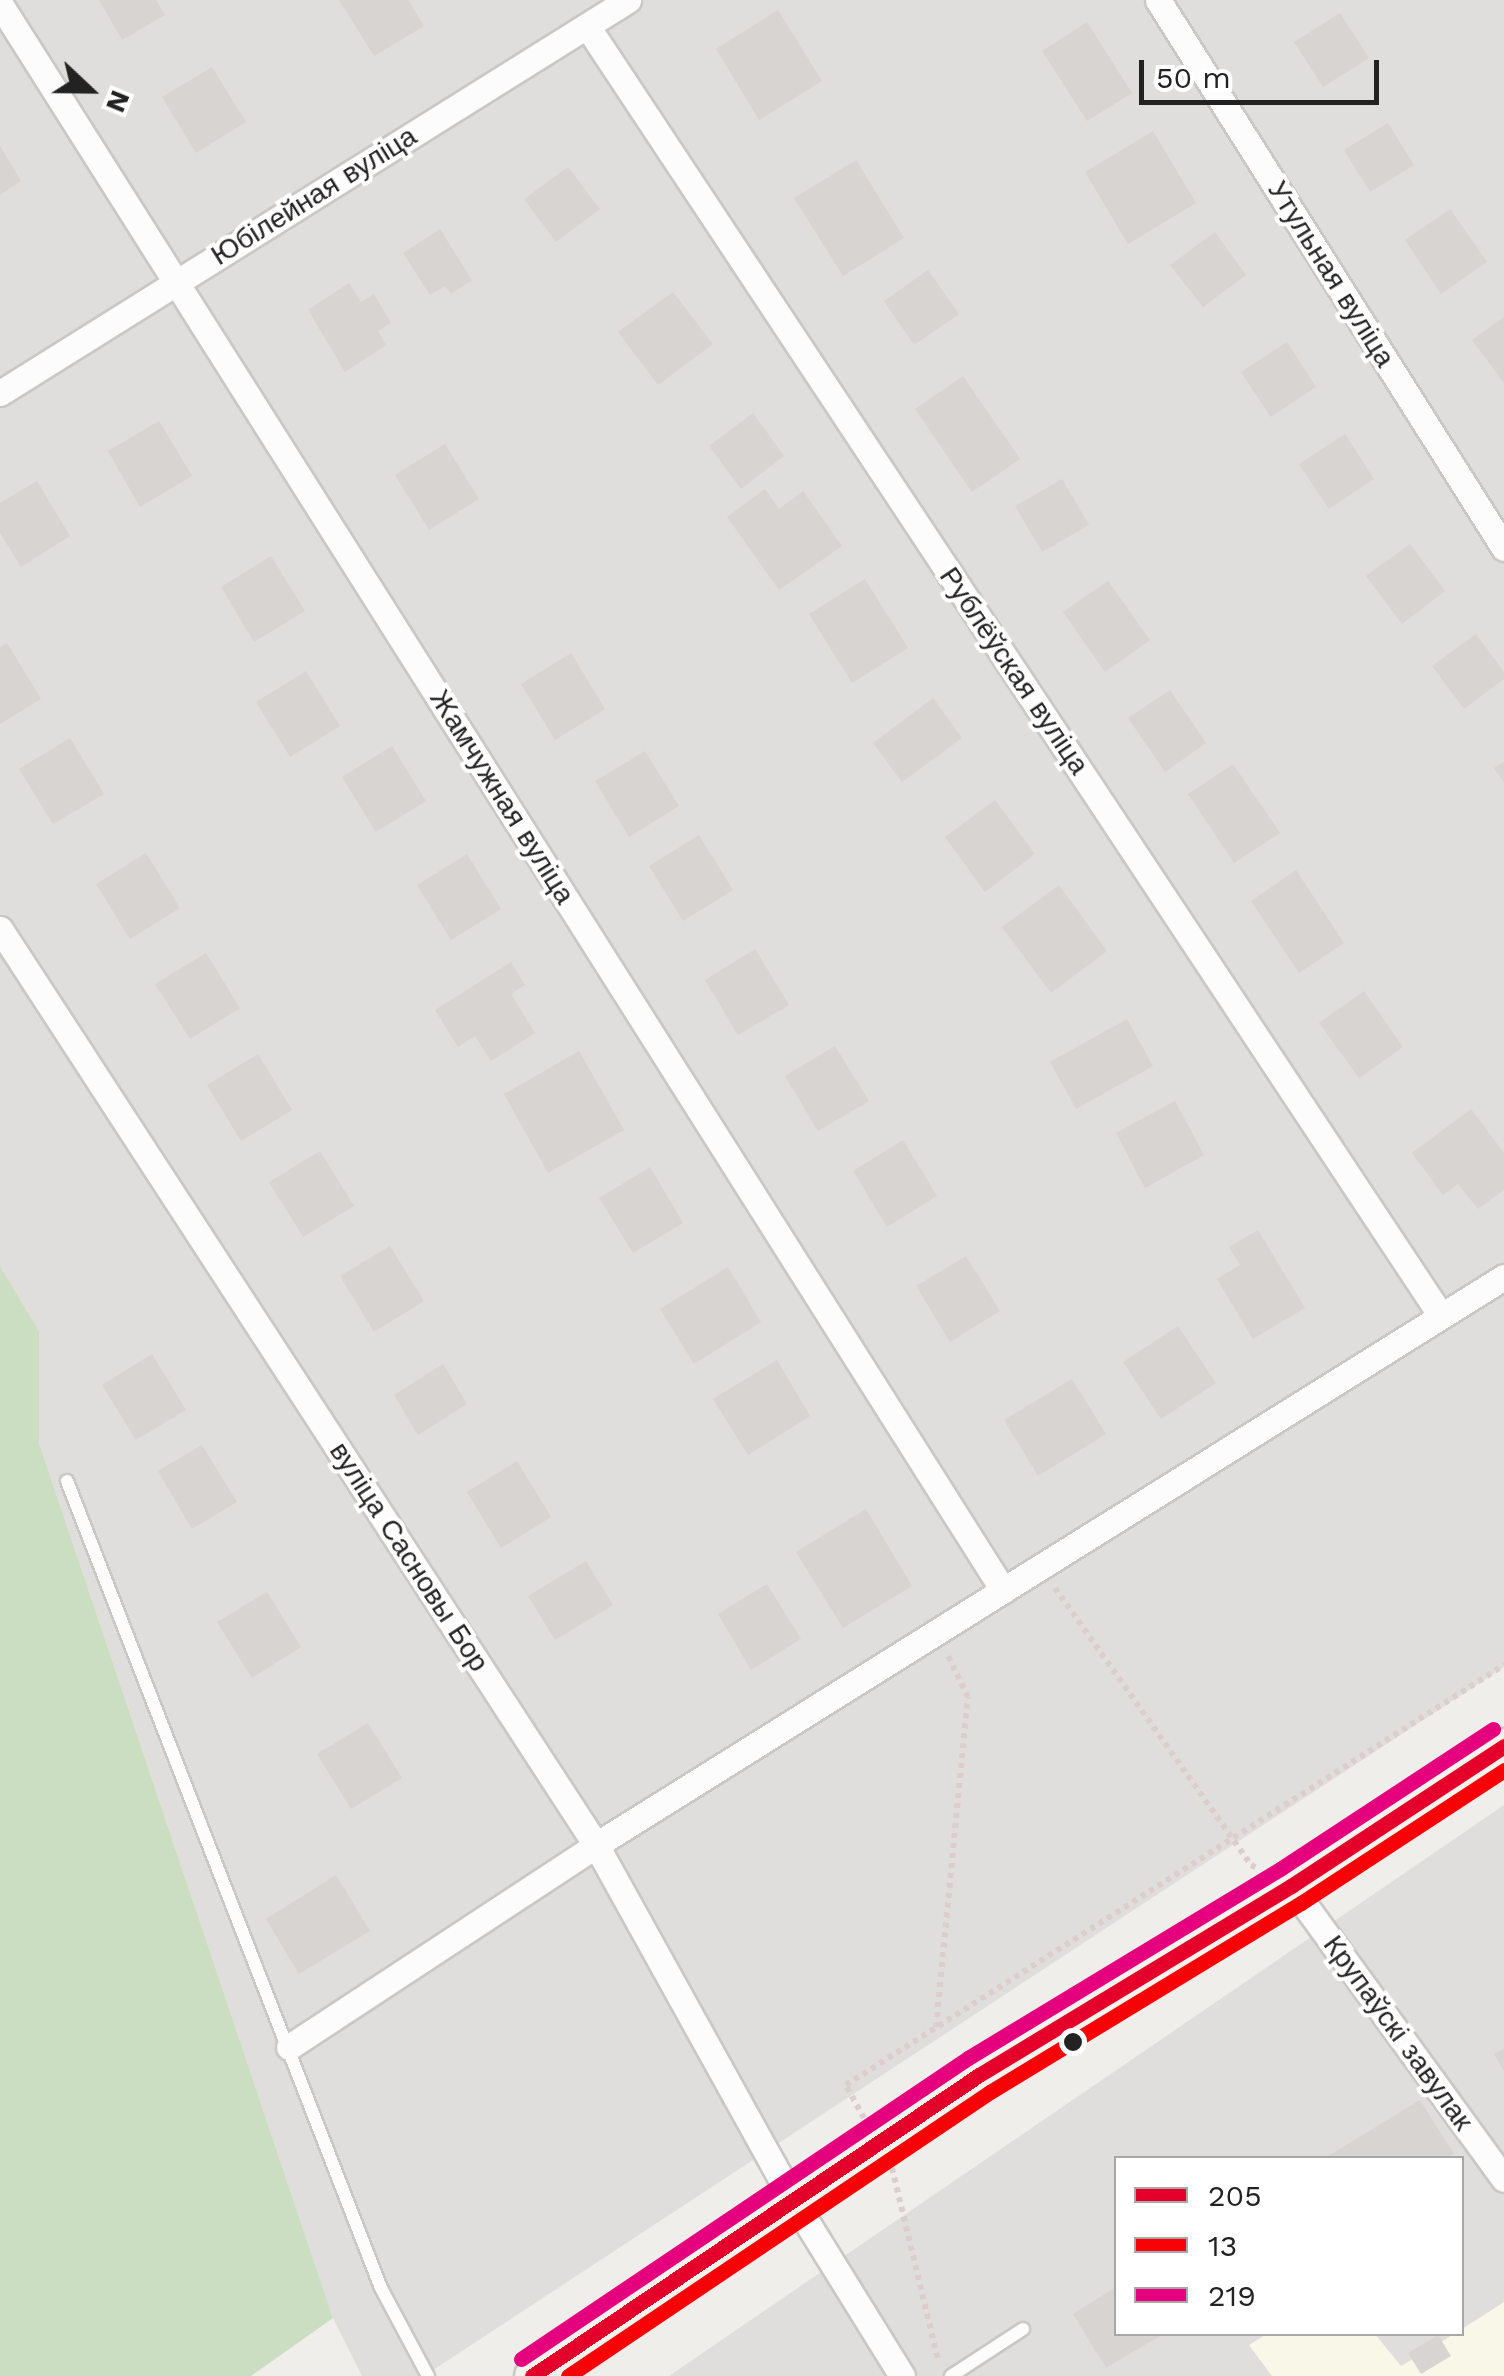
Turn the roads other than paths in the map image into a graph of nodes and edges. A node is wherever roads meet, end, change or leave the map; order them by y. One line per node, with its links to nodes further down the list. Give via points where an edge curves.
1 (628, 0): 4 (street, Юбілейная вуліца)
2 (1158, 0): 7 (street, Утульная вуліца)
3 (0, 4): 5 (street, Жамчужная вуліца)
4 (587, 26): 5 (street, Юбілейная вуліца); 10 (street, Рублёўская вуліца)
5 (177, 282): 6 (street, Юбілейная вуліца); 12 (street, Жамчужная вуліца)
6 (0, 393)
7 (1504, 548)
8 (0, 929): 14 (street, вуліца Сасновы Бор)
9 (1504, 1276): 10 (street)
10 (1441, 1316): 12 (street)
11 (66, 1481): 16 (lane)
12 (1003, 1590): 14 (street)
13 (1504, 1746): 15 (main road)
14 (596, 1845): 16 (street); 18 (street, вуліца Сасновы Бор)
15 (1292, 1886): 17 (street, Крупаўскі завулак); 18 (main road, via 979,2075)
16 (289, 2047): 20 (lane, via 381,2288)
17 (1504, 2179)
18 (793, 2200): 21 (main road); 22 (street, вуліца Сасновы Бор)
19 (1023, 2329): 23 (lane)
20 (428, 2376)
21 (532, 2376)
22 (902, 2376)
23 (951, 2376)

